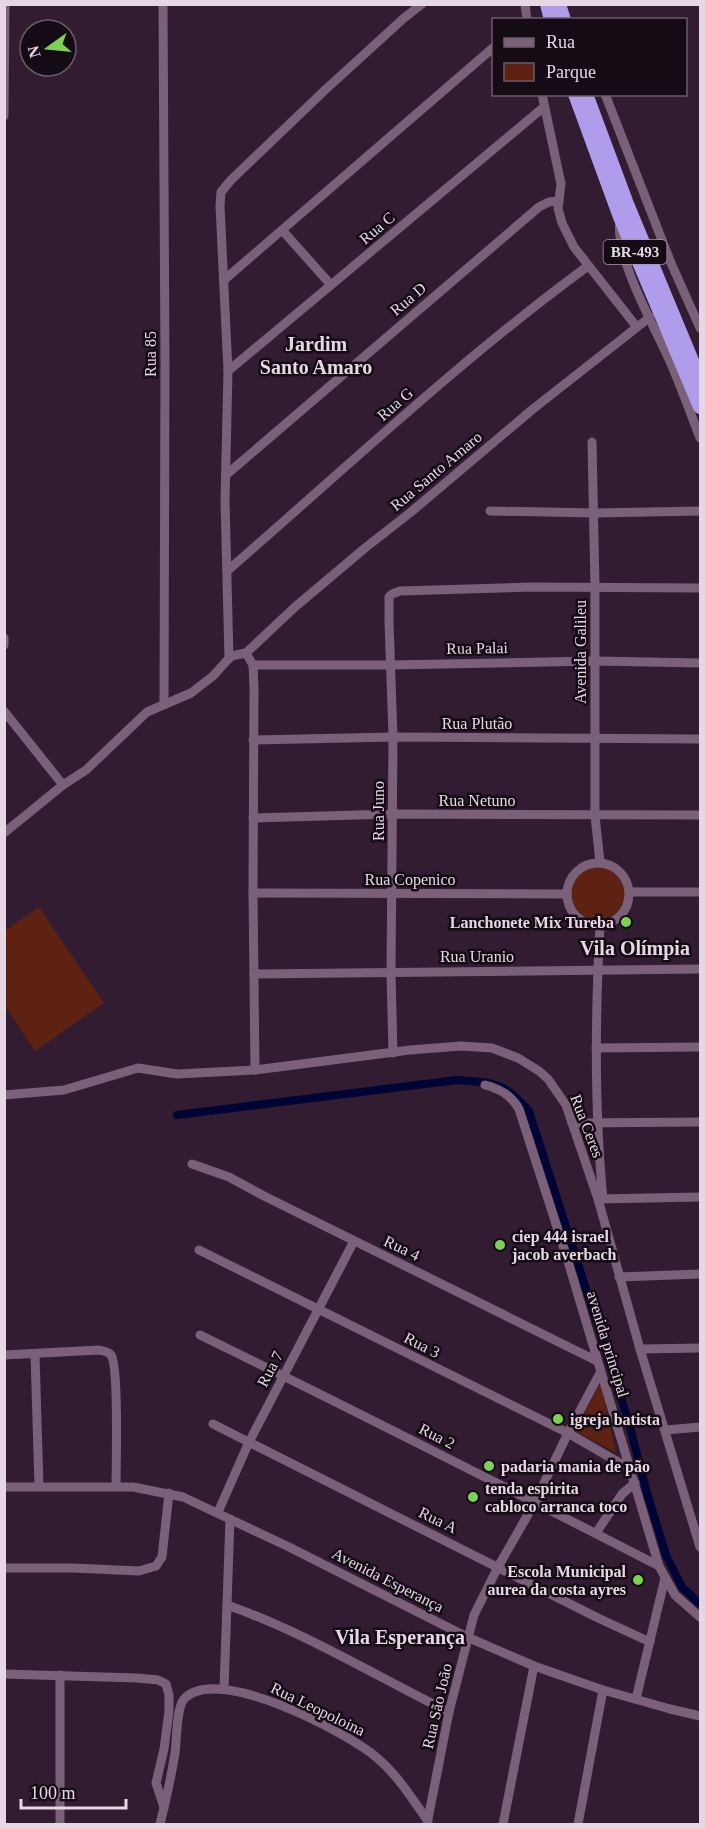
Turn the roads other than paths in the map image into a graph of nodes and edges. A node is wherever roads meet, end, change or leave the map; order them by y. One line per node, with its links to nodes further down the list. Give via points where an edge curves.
1 (5, 4): 10 (street)
2 (163, 4): 40 (street, Rua 85)
3 (422, 4): 15 (street, via 225,186 220,200)
4 (492, 49): 13 (street)
5 (542, 96): 9 (street)
6 (576, 96): 12 (highway, BR-493)
7 (587, 96): 21 (highway, BR-493)
8 (606, 96): 19 (street)
9 (544, 107): 11 (street, via 561,184); 16 (street, Rua C)
10 (4, 116)
11 (559, 201): 14 (street, via 568,236); 25 (street, Rua D, via 539,207)
12 (620, 218): 17 (street, via 622,252); 22 (highway, BR-493)
13 (282, 230): 15 (street); 16 (street)
14 (588, 266): 18 (street); 29 (street, Rua G, via 479,351)
15 (224, 280): 20 (street)
16 (332, 285): 20 (street, Rua C)
17 (650, 317): 18 (street, Rua Santo Amaro); 23 (street)
18 (636, 326): 34 (street, Rua Santo Amaro, via 365,548)
19 (700, 328)
20 (228, 371): 25 (street)
21 (700, 380)
22 (700, 407)
23 (700, 438)
24 (592, 442): 28 (street, Avenida Galileu)
25 (226, 475): 29 (street)
26 (490, 511): 28 (street)
27 (700, 511): 28 (street)
28 (595, 513): 30 (street, Avenida Galileu)
29 (227, 571): 35 (street)
30 (595, 587): 31 (street); 36 (street, Avenida Galileu); 39 (street, Rua Juno, via 395,592 389,597)
31 (700, 588)
32 (4, 638): 33 (street)
33 (4, 645)
34 (246, 653): 35 (street); 38 (street)
35 (229, 659): 40 (street, via 196,689)
36 (596, 661): 37 (street, Rua Palai); 39 (street, Rua Palai); 43 (street, Avenida Galileu)
37 (700, 663)
38 (253, 665): 39 (street, Rua Palai); 45 (street)
39 (390, 665): 42 (street, Rua Juno)
40 (164, 703): 46 (street, via 142,716 86,770)
41 (4, 711): 46 (street)
42 (393, 737): 43 (street, Rua Plutão); 45 (street, Rua Plutão); 47 (street, Rua Juno)
43 (595, 739): 44 (street, Rua Plutão); 49 (street, Avenida Galileu)
44 (700, 739)
45 (253, 740): 50 (street)
46 (63, 785): 51 (street)
47 (392, 814): 49 (street, Rua Netuno); 50 (street, Rua Netuno); 57 (street, Rua Juno)
48 (700, 815): 49 (street, Rua Netuno)
49 (595, 816): 52 (street, Avenida Galileu)
50 (253, 818): 55 (street)
51 (4, 833)
52 (600, 862): 53 (street, via 620,872); 56 (street, via 575,873)
53 (629, 892): 54 (street); 58 (street, via 621,915)
54 (700, 892)
55 (252, 893): 57 (street, Rua Copenico); 62 (street)
56 (567, 894): 57 (street, Rua Copenico); 58 (street, via 579,918)
57 (392, 895): 61 (street, Rua Juno)
58 (600, 925): 60 (street)
59 (700, 969): 60 (street, Rua Uranio)
60 (597, 971): 61 (street, Rua Uranio); 64 (street)
61 (391, 973): 62 (street, Rua Uranio); 65 (street, Rua Juno)
62 (254, 974): 66 (street)
63 (700, 1047): 64 (street)
64 (596, 1048): 71 (street)
65 (393, 1053): 66 (street, Rua Ceres); 70 (street, Rua Ceres, via 461,1046 492,1048 518,1058 548,1079 566,1105)
66 (255, 1070): 68 (street, Rua Ceres, via 177,1074 134,1068 64,1090)
67 (485, 1085): 85 (street, avenida principal, via 503,1091 519,1109)
68 (4, 1095)
69 (700, 1122): 71 (street)
70 (572, 1123): 71 (street); 74 (street, Rua Ceres)
71 (596, 1123): 74 (street)
72 (192, 1164): 75 (street, Rua 4, via 229,1177)
73 (700, 1197): 74 (street)
74 (601, 1199): 78 (street, Rua Ceres)
75 (354, 1241): 79 (street, Rua 7); 85 (street, Rua 4)
76 (200, 1250): 79 (street, Rua 3)
77 (700, 1274): 78 (street)
78 (619, 1277): 82 (street, Rua Ceres)
79 (319, 1308): 87 (street, Rua 7); 91 (street, Rua 3)
80 (200, 1335): 87 (street, Rua 2)
81 (700, 1348): 82 (street)
82 (640, 1349): 90 (street, Rua Ceres)
83 (34, 1355): 84 (street); 95 (street); 96 (street, via 99,1350 112,1356)
84 (4, 1356)
85 (597, 1361): 86 (street, avenida principal)
86 (600, 1373): 91 (street, Rua São João); 93 (street, avenida principal)
87 (284, 1376): 92 (street, Rua 7); 99 (street, Rua 2)
88 (213, 1424): 92 (street, Rua A)
89 (700, 1427): 90 (street)
90 (666, 1430): 103 (street, Rua Ceres)
91 (568, 1433): 93 (street, Rua 3); 99 (street, Rua São João)
92 (249, 1442): 100 (street, Rua 7); 105 (street, Rua A)
93 (630, 1469): 94 (street, avenida principal)
94 (635, 1483): 102 (street, via 622,1494); 104 (street, avenida principal)
95 (39, 1486): 96 (street, Avenida Esperança); 97 (street, Avenida Esperança)
96 (116, 1486): 98 (street, Avenida Esperança)
97 (4, 1487)
98 (169, 1493): 100 (street, Avenida Esperança); 106 (street, via 162,1557 152,1569)
99 (534, 1504): 102 (street, Rua 2); 105 (street, Rua São João)
100 (218, 1512): 101 (street, Avenida Esperança)
101 (230, 1519): 108 (street); 110 (street, Avenida Esperança)
102 (596, 1533): 104 (street, Rua 2)
103 (700, 1547)
104 (659, 1566): 107 (street, avenida principal)
105 (498, 1567): 110 (street, Rua São João); 111 (street, Rua A)
106 (4, 1568)
107 (665, 1578): 109 (street, avenida principal, via 675,1595); 111 (street)
108 (227, 1605): 115 (street); 118 (street)
109 (700, 1617)
110 (467, 1637): 112 (street, Avenida Esperança); 118 (street, Rua São João)
111 (650, 1642): 117 (street)
112 (534, 1666): 116 (street, Avenida Esperança); 124 (street)
113 (4, 1674): 114 (street)
114 (60, 1675): 120 (street, via 155,1679 166,1684 169,1711 156,1783); 122 (street)
115 (224, 1689): 120 (street, via 195,1693 181,1704); 121 (street, Rua Leopoloina, via 268,1699 360,1745 394,1773)
116 (603, 1690): 117 (street, Avenida Esperança); 125 (street)
117 (636, 1699): 119 (street, Avenida Esperança)
118 (449, 1712): 121 (street, Rua São João)
119 (700, 1716)
120 (164, 1807): 123 (street)
121 (428, 1823)
122 (60, 1824)
123 (160, 1824)
124 (503, 1824)
125 (578, 1824)

